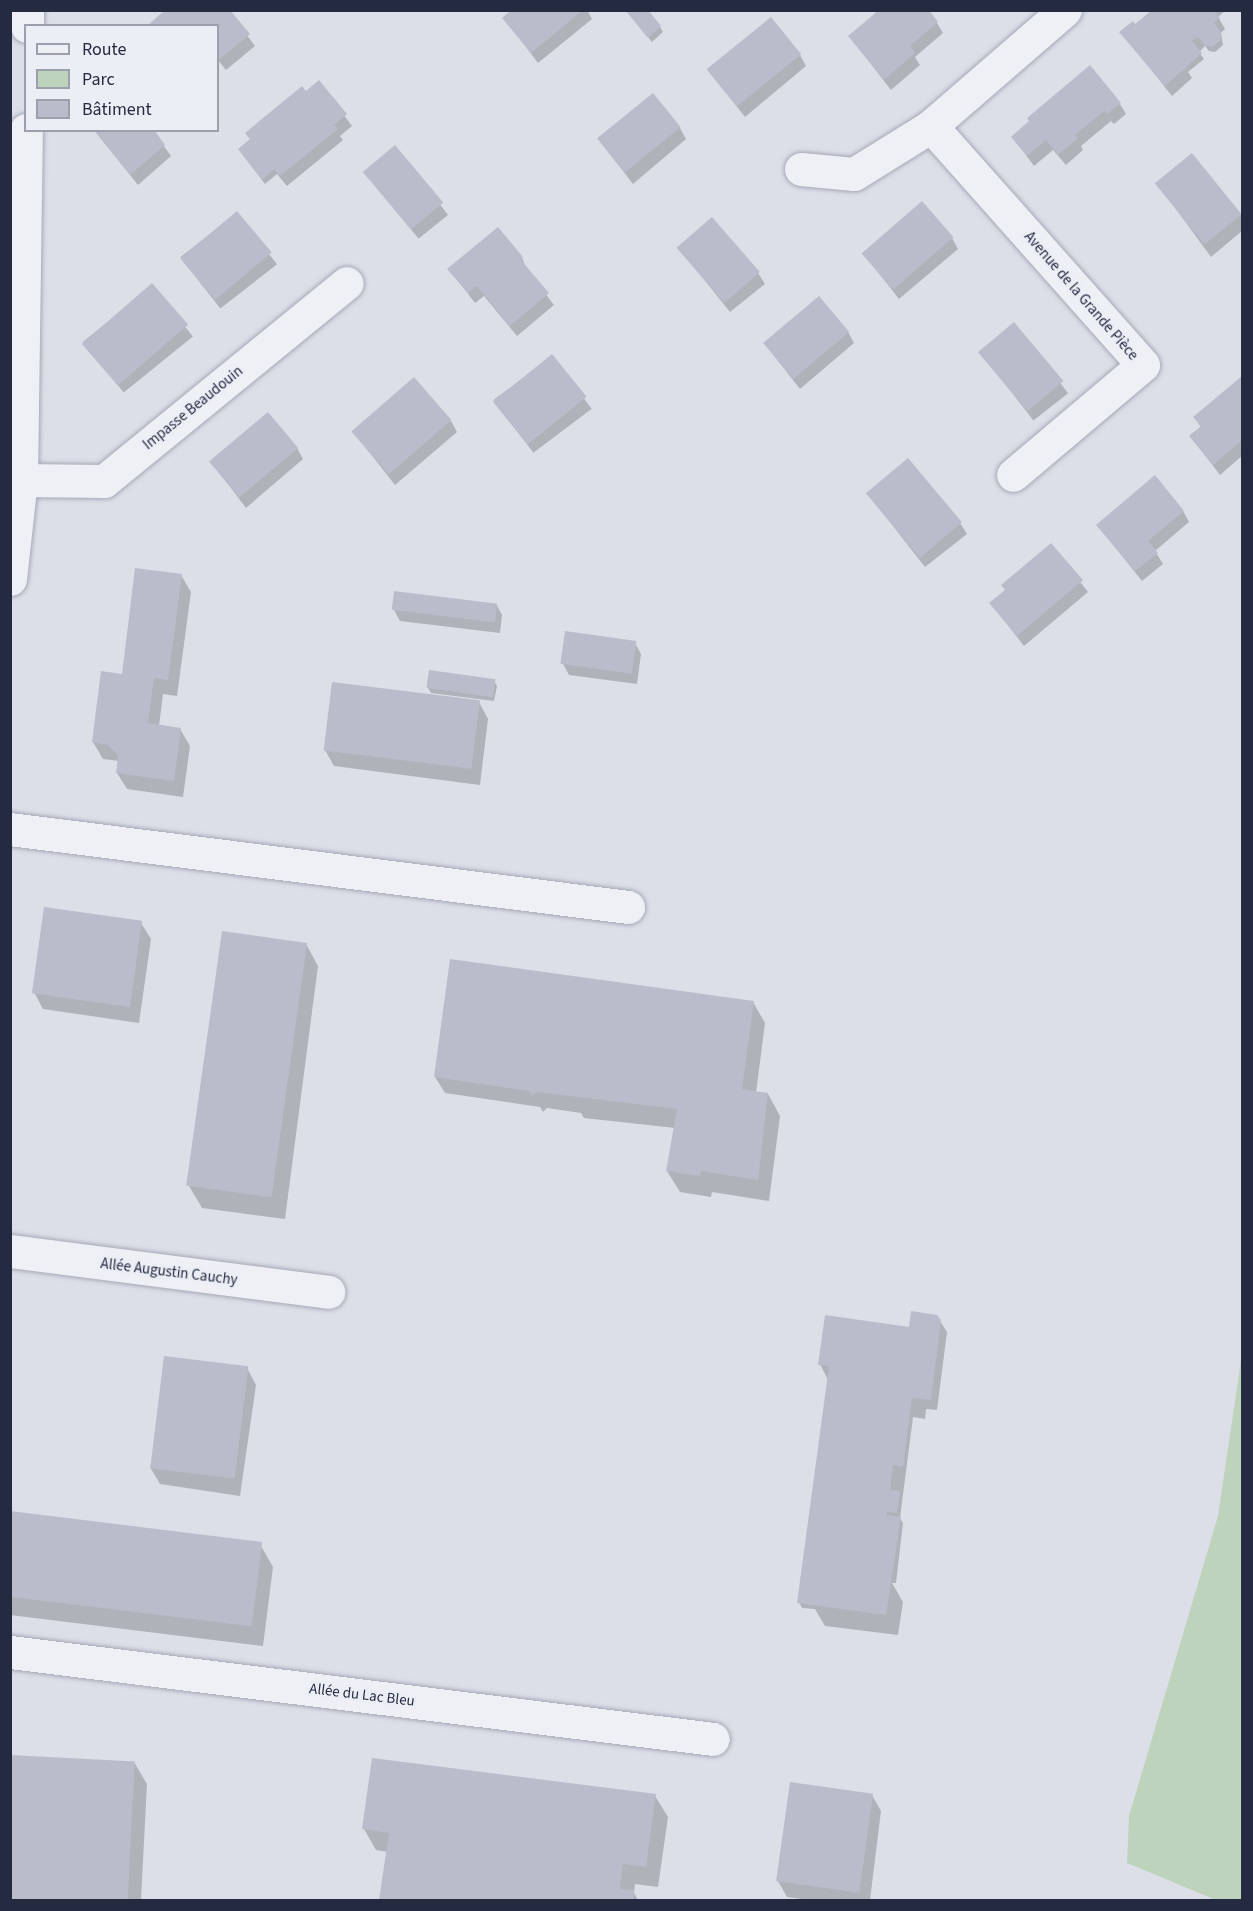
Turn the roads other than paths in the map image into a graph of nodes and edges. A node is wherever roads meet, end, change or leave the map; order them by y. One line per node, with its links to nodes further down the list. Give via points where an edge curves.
1 (1065, 10): 2 (street)
2 (931, 126): 4 (street, via 854,174); 6 (street, Avenue de la Grande Pièce, via 1143,365)
3 (26, 132): 7 (street)
4 (801, 170)
5 (347, 283): 7 (street, Impasse Beaudouin, via 104,481)
6 (1013, 475)
7 (21, 480): 8 (street)
8 (10, 579)
9 (10, 829): 10 (street)
10 (628, 907)
11 (10, 1251): 12 (street, Allée Augustin Cauchy)
12 (328, 1292)
13 (10, 1652): 14 (street, Allée du Lac Bleu)
14 (713, 1739)

